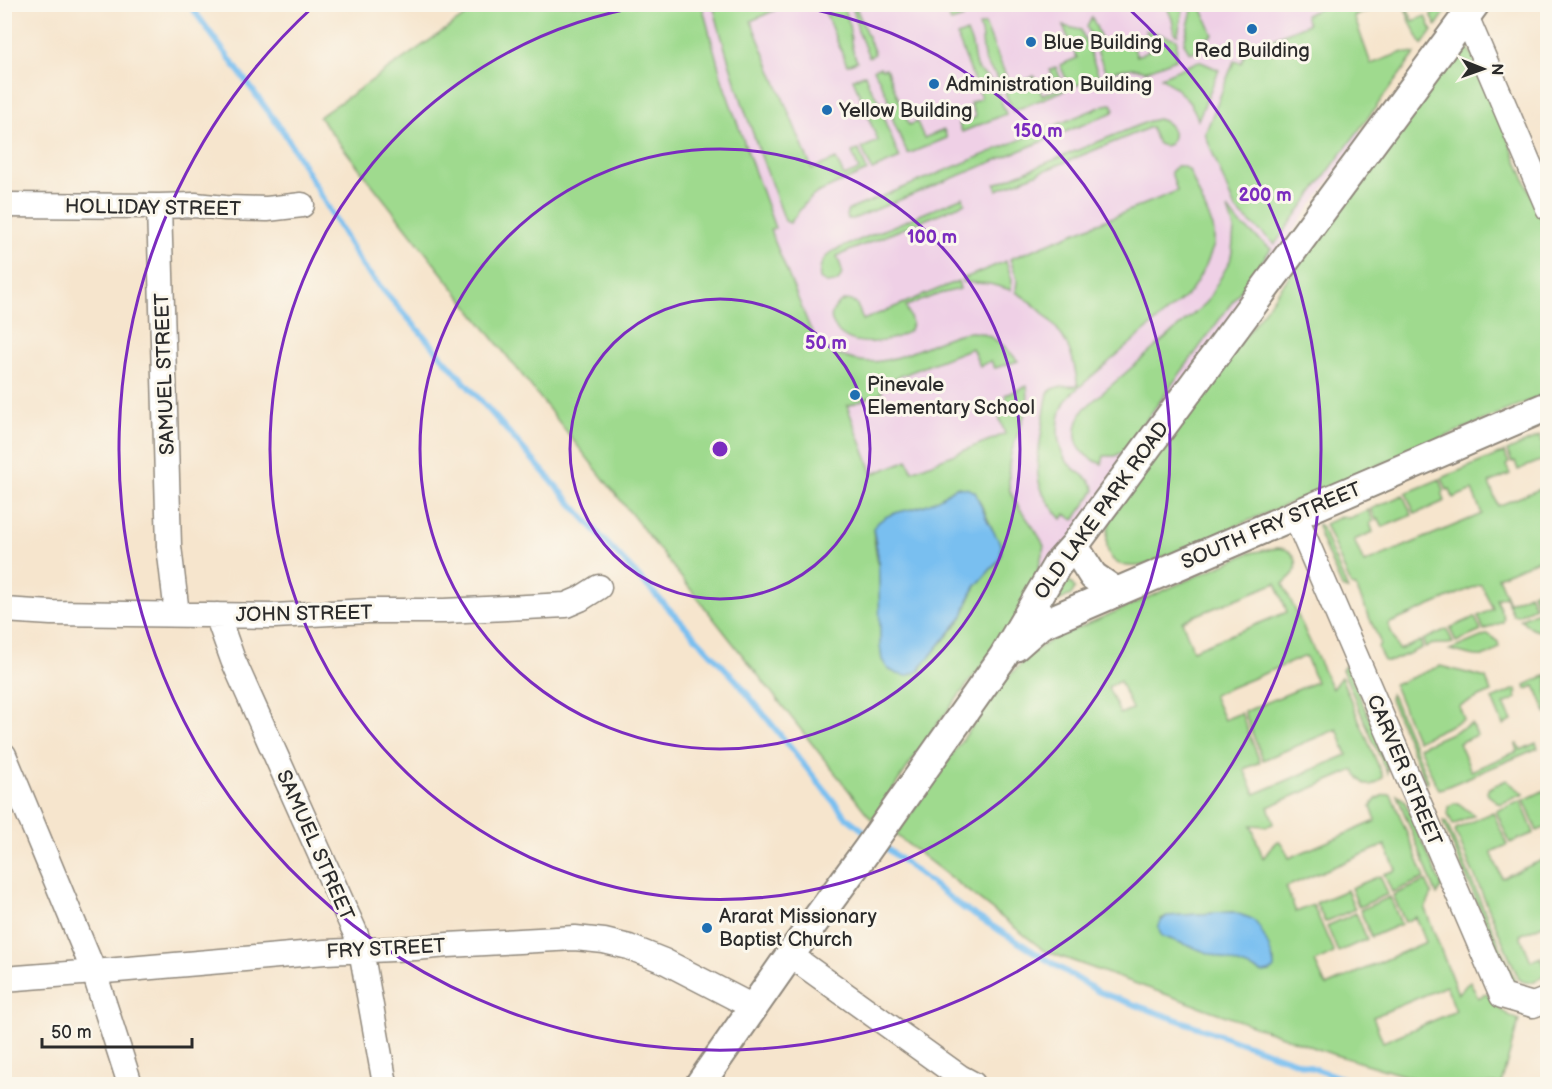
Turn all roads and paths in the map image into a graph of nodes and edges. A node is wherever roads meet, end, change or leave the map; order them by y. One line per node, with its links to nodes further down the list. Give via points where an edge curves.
1 (1470, 10): 5 (street); 8 (street, OLD LAKE PARK ROAD)
2 (4, 205): 4 (street, HOLLIDAY STREET)
3 (302, 205): 4 (street, HOLLIDAY STREET, via 267,209)
4 (159, 206): 12 (street, SAMUEL STREET, via 169,546)
5 (1548, 208)
6 (1548, 406): 7 (street, SOUTH FRY STREET)
7 (1295, 515): 10 (street, SOUTH FRY STREET); 20 (street, CARVER STREET, via 1502,996)
8 (1074, 546): 10 (street, via 1093,576); 14 (street, OLD LAKE PARK ROAD, via 1057,566)
9 (599, 587): 13 (street, JOHN STREET, via 566,605)
10 (1116, 592): 14 (street, SOUTH FRY STREET, via 1040,625)
11 (4, 610): 12 (street, JOHN STREET)
12 (177, 614): 13 (street, JOHN STREET)
13 (217, 615): 16 (street, SAMUEL STREET, via 233,660)
14 (1003, 657): 17 (street, OLD LAKE PARK ROAD)
15 (4, 755): 18 (street)
16 (361, 950): 18 (street, FRY STREET); 21 (street, FRY STREET, via 575,938 604,941 664,961); 23 (street, SAMUEL STREET)
17 (790, 954): 21 (street, OLD LAKE PARK ROAD); 25 (street)
18 (94, 972): 19 (street, FRY STREET); 22 (street)
19 (4, 979)
20 (1540, 1002)
21 (753, 1007): 24 (street, OLD LAKE PARK ROAD)
22 (130, 1084)
23 (385, 1084)
24 (700, 1084)
25 (973, 1084)

